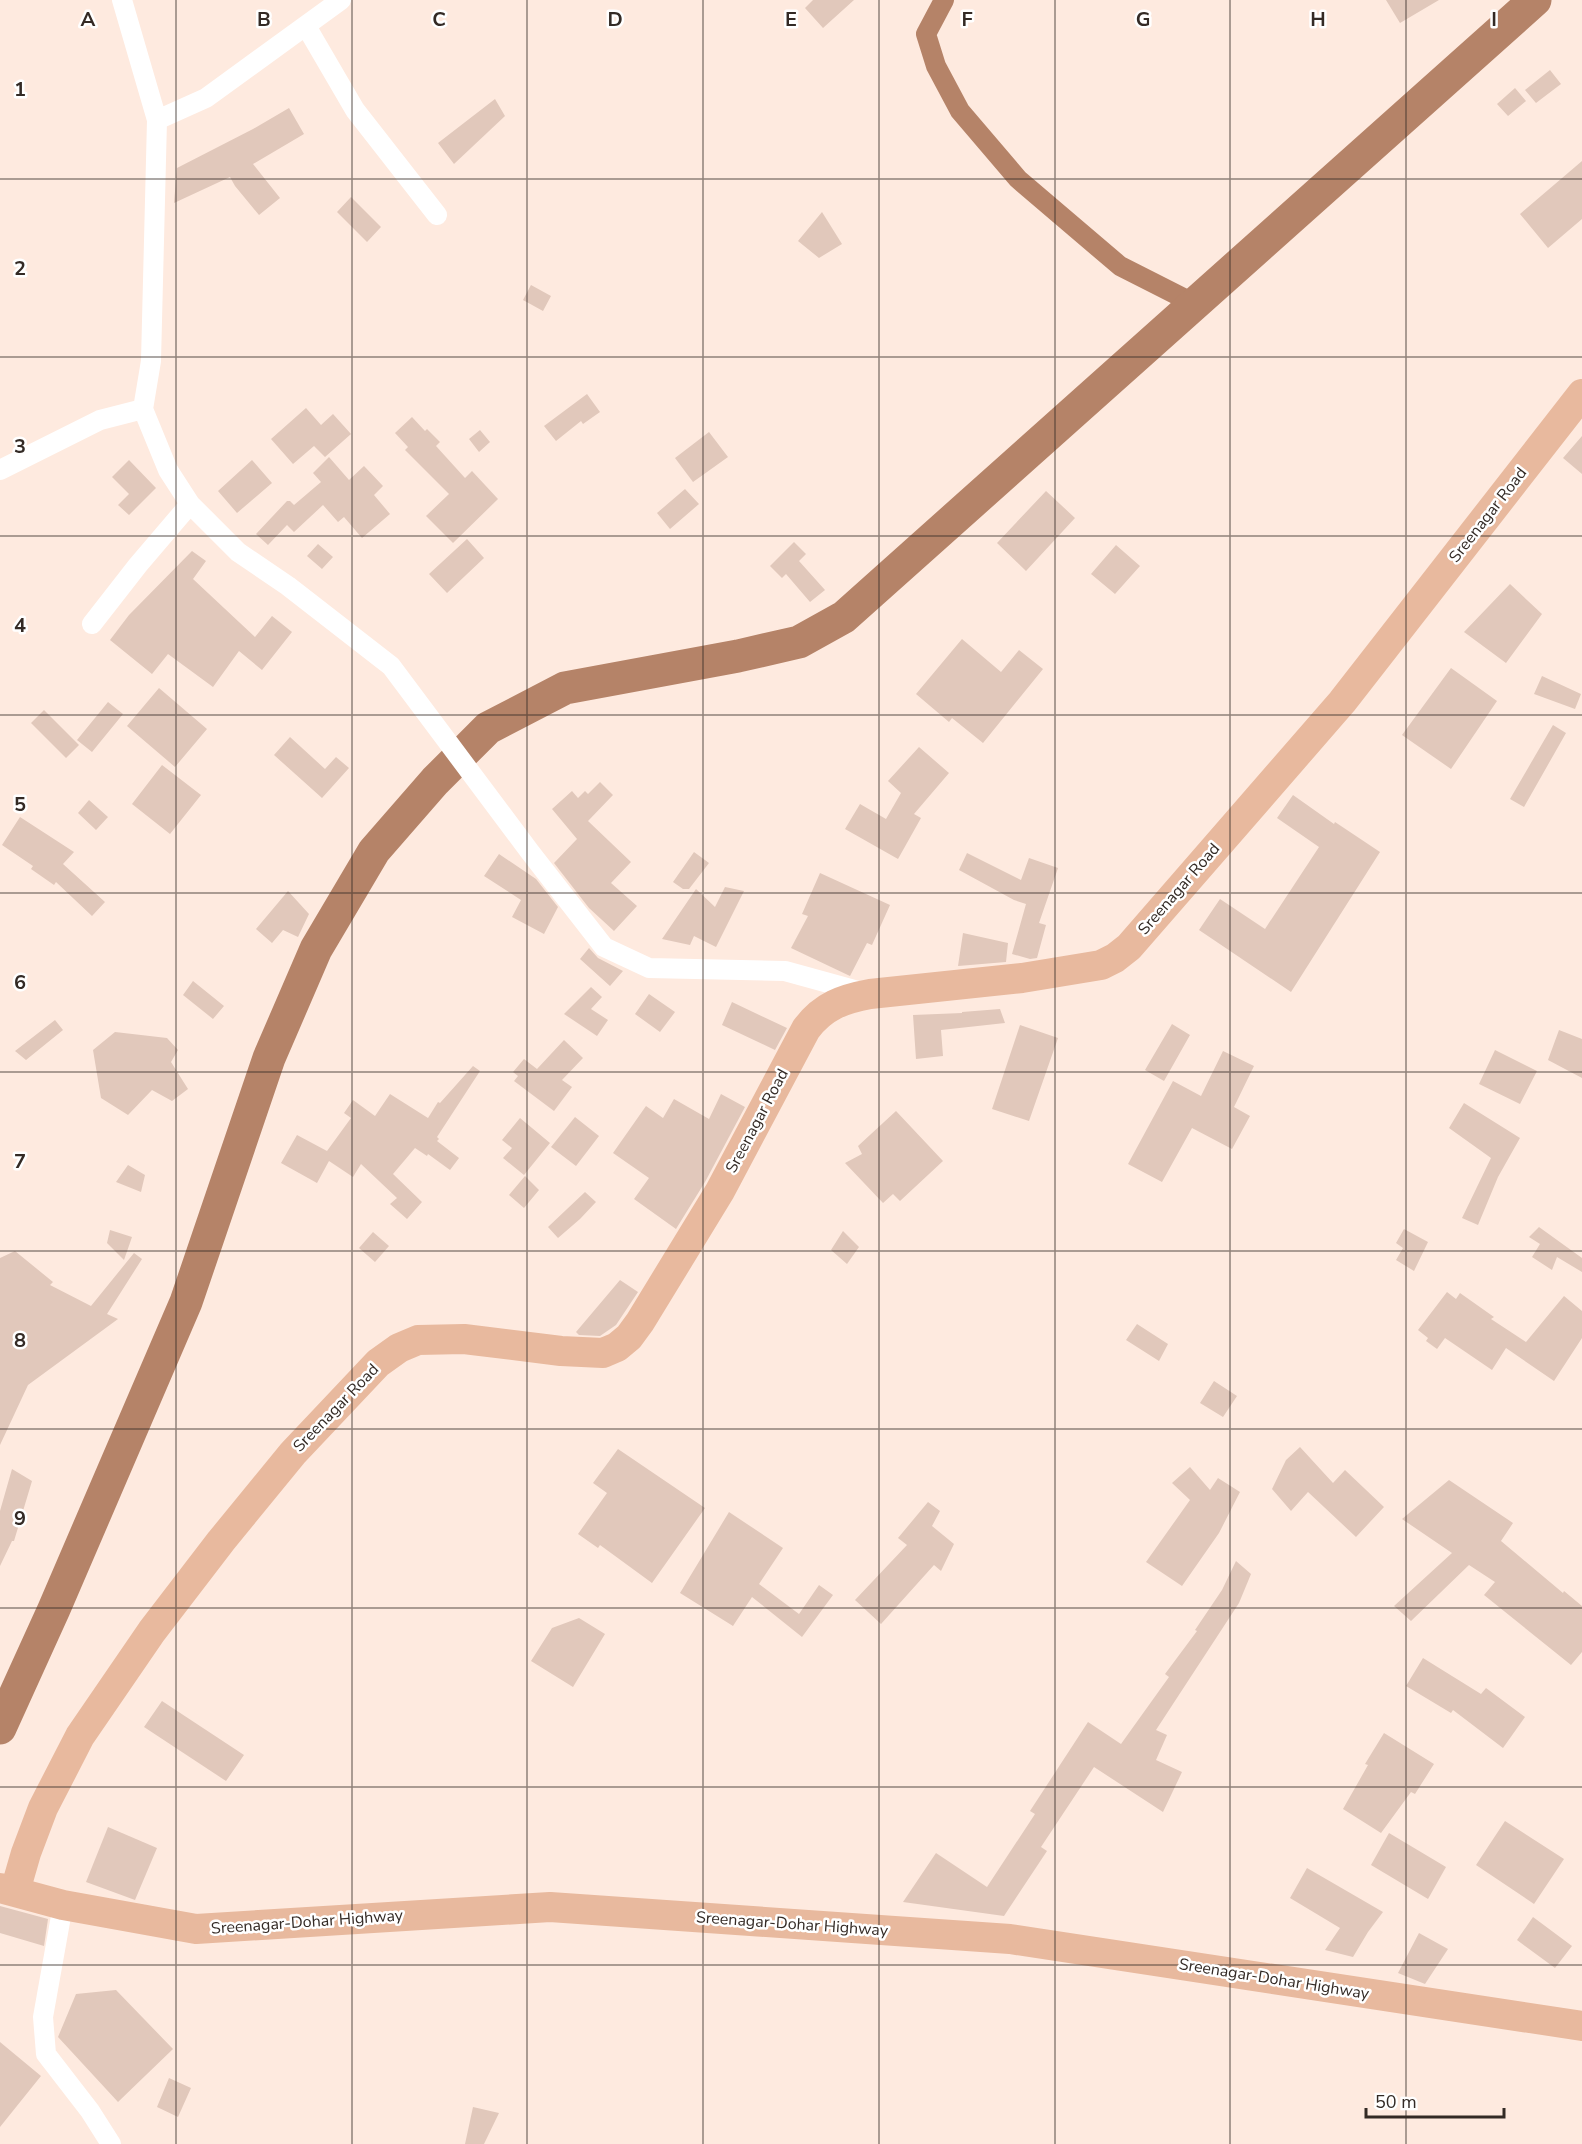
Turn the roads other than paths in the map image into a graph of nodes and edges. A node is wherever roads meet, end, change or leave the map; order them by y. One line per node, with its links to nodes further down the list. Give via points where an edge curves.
1 (122, 0): 4 (street)
2 (341, 0): 3 (street)
3 (306, 26): 4 (street, via 207,98); 5 (street, via 355,110)
4 (157, 120): 7 (street, via 151,361)
5 (437, 215)
6 (1582, 394): 11 (main road, Sreenagar Road, via 1342,702 1129,947 1101,965 1022,978)
7 (143, 409): 8 (street, via 100,420); 9 (street, via 168,470)
8 (0, 470)
9 (189, 504): 10 (street); 11 (street, via 238,552 391,666 604,947 649,968 785,971)
10 (92, 624)
11 (870, 994): 12 (main road, Sreenagar Road, via 831,1005 806,1029 720,1191 640,1322 617,1347 603,1353 464,1339 418,1340 385,1358 361,1381 293,1453 152,1631 80,1736)
12 (8, 1889): 13 (main road, Sreenagar-Dohar Highway)
13 (63, 1905): 14 (main road, Sreenagar-Dohar Highway, via 196,1929 550,1907 1010,1939); 15 (street, via 43,2017 46,2054)
14 (1582, 2026)
15 (111, 2144)

